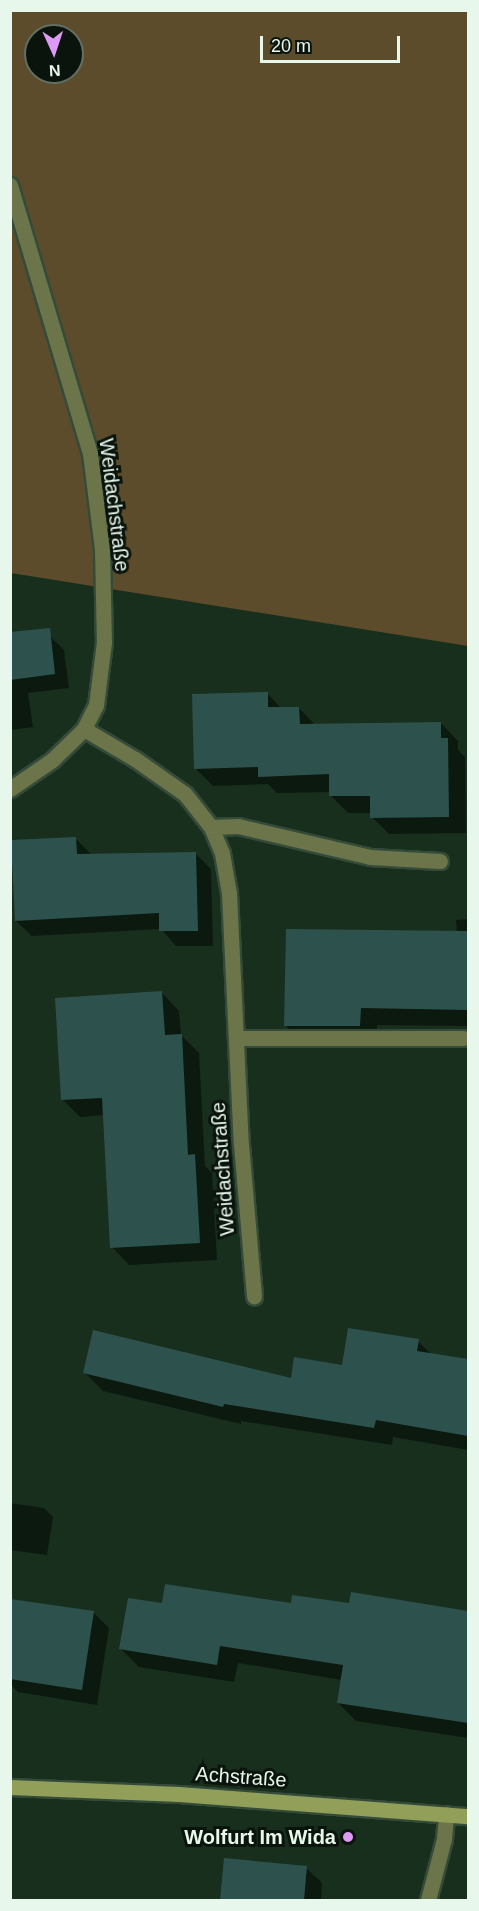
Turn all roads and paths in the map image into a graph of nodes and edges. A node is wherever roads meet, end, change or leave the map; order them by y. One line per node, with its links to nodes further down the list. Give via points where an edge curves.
1 (10, 185): 2 (street, Weidachstraße, via 90,453 102,549 104,642 96,705)
2 (84, 729): 3 (street, Weidachstraße, via 52,760); 4 (street, Weidachstraße, via 185,794)
3 (10, 789)
4 (211, 827): 5 (street, via 238,826 370,856); 6 (street, Weidachstraße, via 222,853 229,893)
5 (440, 861)
6 (237, 1038): 7 (street); 8 (street, Weidachstraße)
7 (463, 1038)
8 (254, 1296)
9 (10, 1787): 10 (main road, Achstraße, via 179,1794)
10 (446, 1814): 11 (main road, Achstraße); 12 (street, via 444,1839)
11 (468, 1816)
12 (428, 1900)

